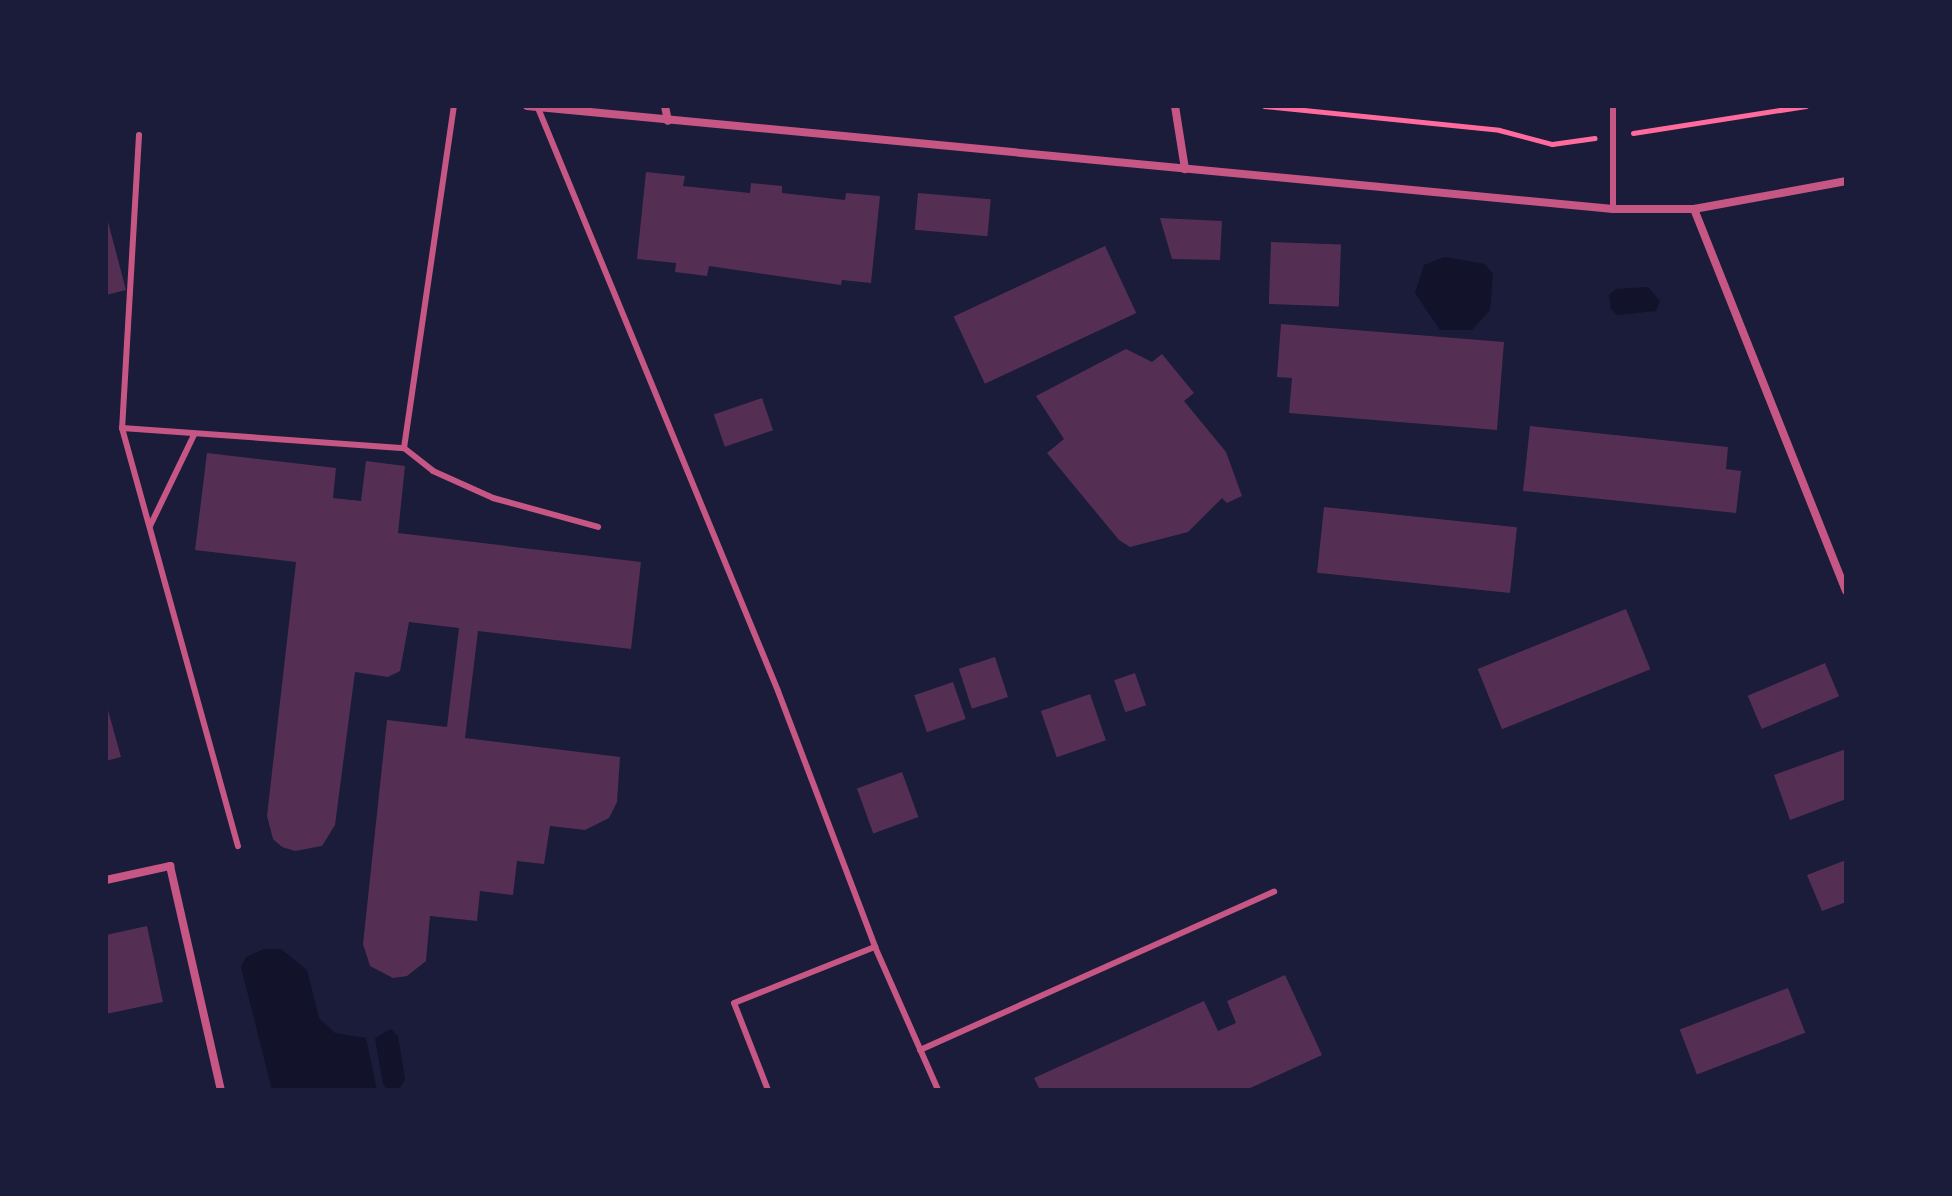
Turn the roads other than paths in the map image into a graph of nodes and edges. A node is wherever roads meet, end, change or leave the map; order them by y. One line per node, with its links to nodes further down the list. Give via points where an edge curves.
1 (454, 106): 15 (lane)
2 (527, 106): 6 (street)
3 (665, 106): 7 (street)
4 (1175, 106): 9 (street)
5 (1613, 106): 11 (lane)
6 (538, 108): 7 (street); 22 (lane, via 778,691)
7 (668, 121): 9 (street)
8 (139, 135): 13 (lane)
9 (1185, 169): 11 (street)
10 (1846, 181): 12 (street)
11 (1613, 209): 12 (street)
12 (1694, 209): 18 (street)
13 (122, 428): 14 (lane); 16 (lane)
14 (194, 435): 15 (lane); 16 (lane)
15 (404, 448): 17 (lane, via 433,471 493,498)
16 (150, 527): 19 (lane)
17 (598, 527)
18 (1846, 591)
19 (238, 846)
20 (106, 880): 24 (street, via 170,866)
21 (1274, 892): 23 (lane)
22 (875, 947): 23 (lane); 25 (lane, via 734,1003)
23 (920, 1050): 26 (lane)
24 (221, 1090)
25 (768, 1090)
26 (938, 1090)

